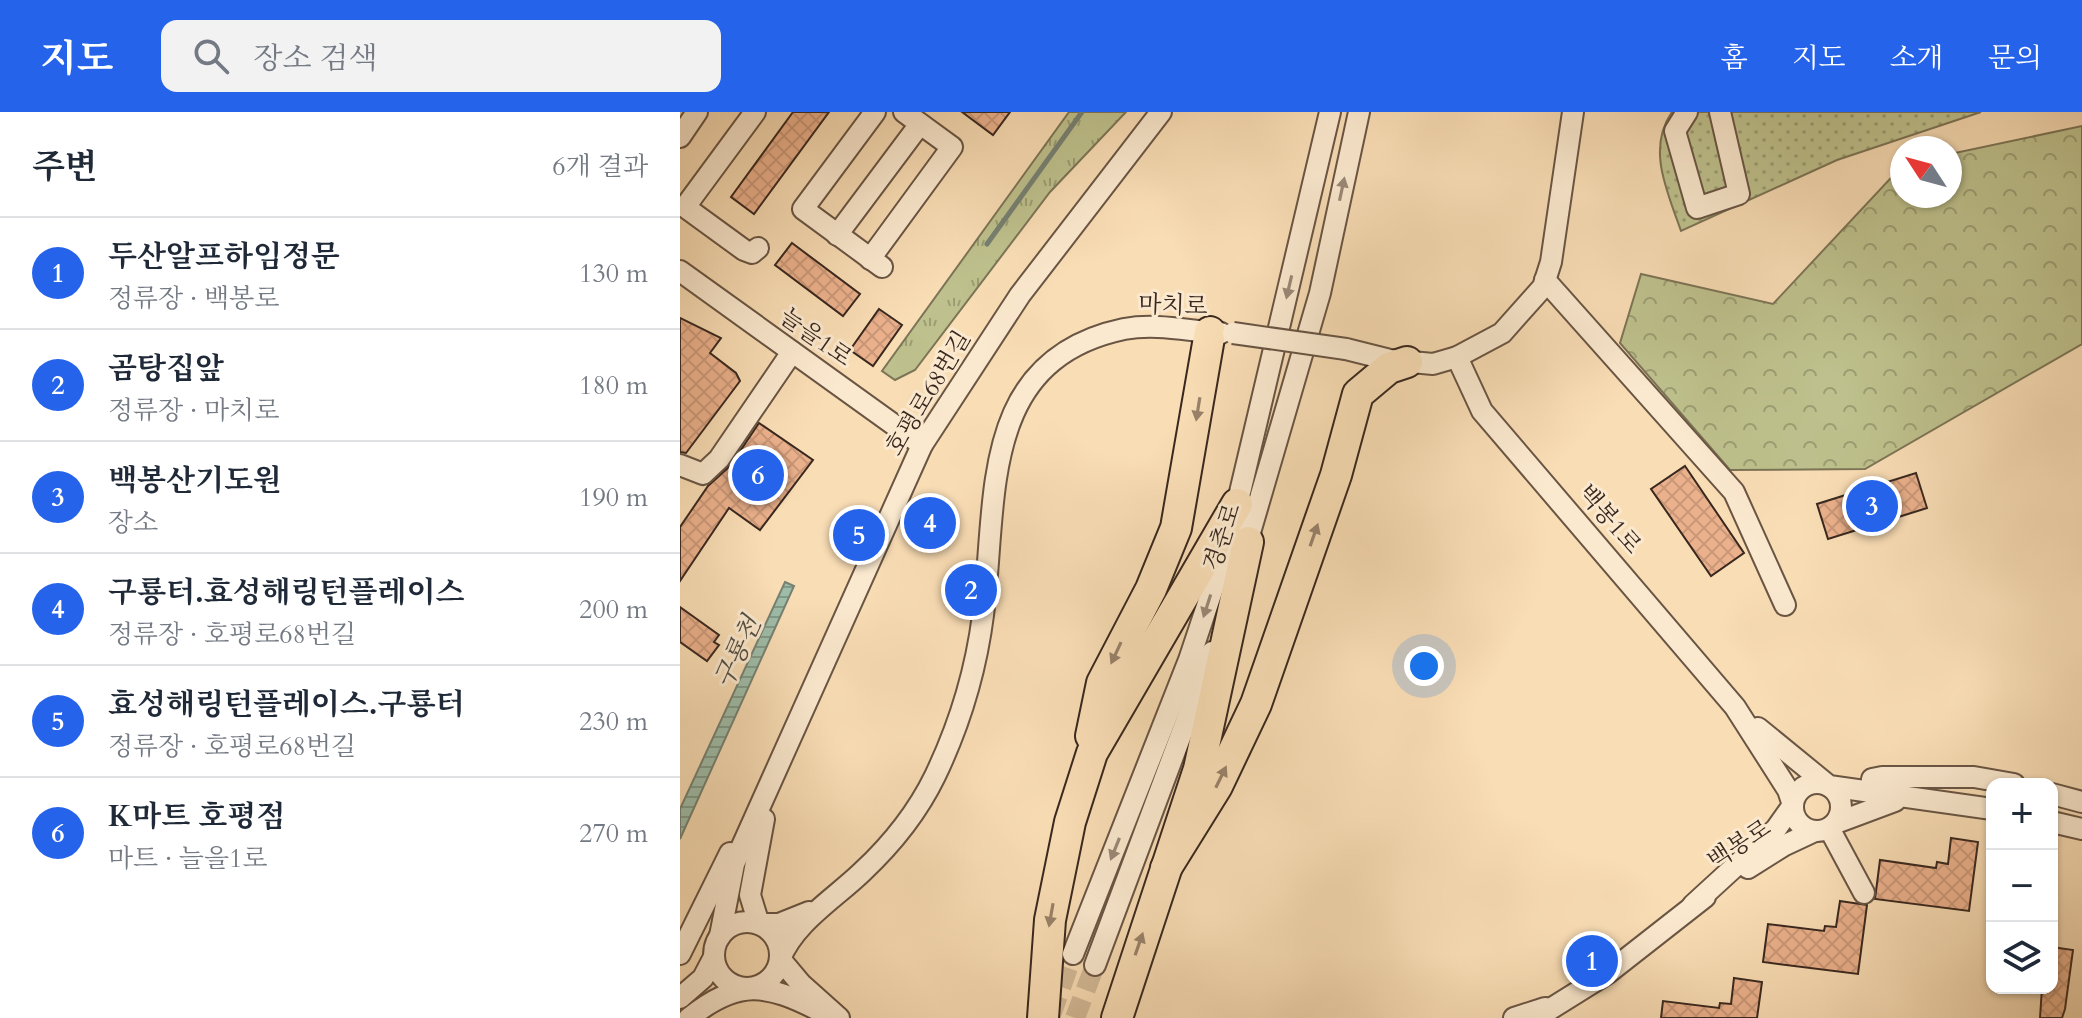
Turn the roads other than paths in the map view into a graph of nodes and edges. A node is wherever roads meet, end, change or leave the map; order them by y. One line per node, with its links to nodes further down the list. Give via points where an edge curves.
1 (697, 112): 11 (street)
2 (755, 112): 13 (street, via 685,207 744,250 752,253)
3 (875, 112): 12 (street, via 803,209)
4 (1161, 112): 20 (street, 호평로68번길, via 1020,295)
5 (1330, 112): 22 (street, 경춘로, one-way to 22)
6 (1359, 112): 23 (street, 경춘로, one-way to 6, via 1320,293)
7 (1573, 112): 15 (street, 마치로)
8 (1687, 112): 9 (street, via 1675,131 1697,208 1739,194)
9 (1720, 112)
10 (912, 118): 12 (street); 12 (street, via 952,147 876,263)
11 (680, 137)
12 (837, 235)
13 (758, 248)
14 (680, 271): 17 (street, 늘을1로)
15 (1545, 280): 18 (street, 마치로, via 1502,333); 24 (street, via 1734,492)
16 (1222, 333): 19 (street, 마치로, bridge); 28 (highway, one-way to 28, via 1180,513 1151,589 1102,683); 41 (street, 마치로, via 1161,327 1106,334 1054,360 1029,384 1000,451 978,645 950,741 912,817)
17 (792, 352): 20 (street, 늘을1로); 21 (street, via 719,459 703,474)
18 (1457, 357): 19 (street, 마치로, via 1433,364); 25 (street, 백봉1로, via 1482,411)
19 (1407, 362): 39 (highway, one-way to 19, via 1217,786 1256,704 1336,475 1358,394 1389,368)
20 (922, 445): 26 (street, 호평로68번길)
21 (680, 465)
22 (1237, 504): 28 (highway, via 1168,629 1109,720); 46 (street, 경춘로, one-way to 46, via 1189,660)
23 (1248, 542): 39 (highway, via 1199,769); 49 (street, 경춘로, via 1201,685)
24 (1785, 605)
25 (1735, 707): 29 (street, 백봉1로); 34 (street, 백봉1로, via 1784,781)
26 (775, 777): 43 (street, 호평로68번길, via 750,895); 44 (street, 호평로68번길, via 734,864); 45 (street, via 718,874)
27 (1986, 779): 30 (street, via 1882,777 1872,779)
28 (1081, 785): 55 (highway, one-way to 55, via 1050,920)
29 (1829, 786): 30 (street, 백봉로); 34 (street, via 1805,786); 37 (street, via 1840,799 1840,815)
30 (1871, 793): 32 (street, 백봉로)
31 (2058, 796): 33 (street)
32 (1902, 798): 35 (street, 백봉로); 37 (street, 백봉로)
33 (2082, 802)
34 (1793, 805): 37 (street, via 1796,820); 42 (street, 백봉로, via 1776,829)
35 (1986, 808)
36 (2058, 823): 38 (street)
37 (1827, 827): 40 (street); 42 (street, 백봉로, via 1783,846)
38 (2082, 829)
39 (1166, 868): 56 (highway, one-way to 39)
40 (1864, 893)
41 (836, 895): 43 (street, 마치로, via 794,919); 48 (street, 마치로, via 792,936)
42 (1693, 905): 52 (street, 백봉로)
43 (759, 924): 44 (street, via 738,923); 48 (street, via 776,938)
44 (720, 936): 47 (street)
45 (680, 954)
46 (1073, 954)
47 (714, 957): 50 (street, via 731,984); 51 (street, via 703,978)
48 (780, 959): 50 (street, via 771,978); 54 (street)
49 (1095, 965)
50 (752, 988): 53 (street, via 716,998); 54 (street, via 788,995)
51 (680, 998)
52 (1568, 1000): 57 (street, 백봉로); 58 (street, 백봉로)
53 (689, 1018)
54 (836, 1018)
55 (1043, 1018)
56 (1117, 1018)
57 (1514, 1018)
58 (1536, 1018)

